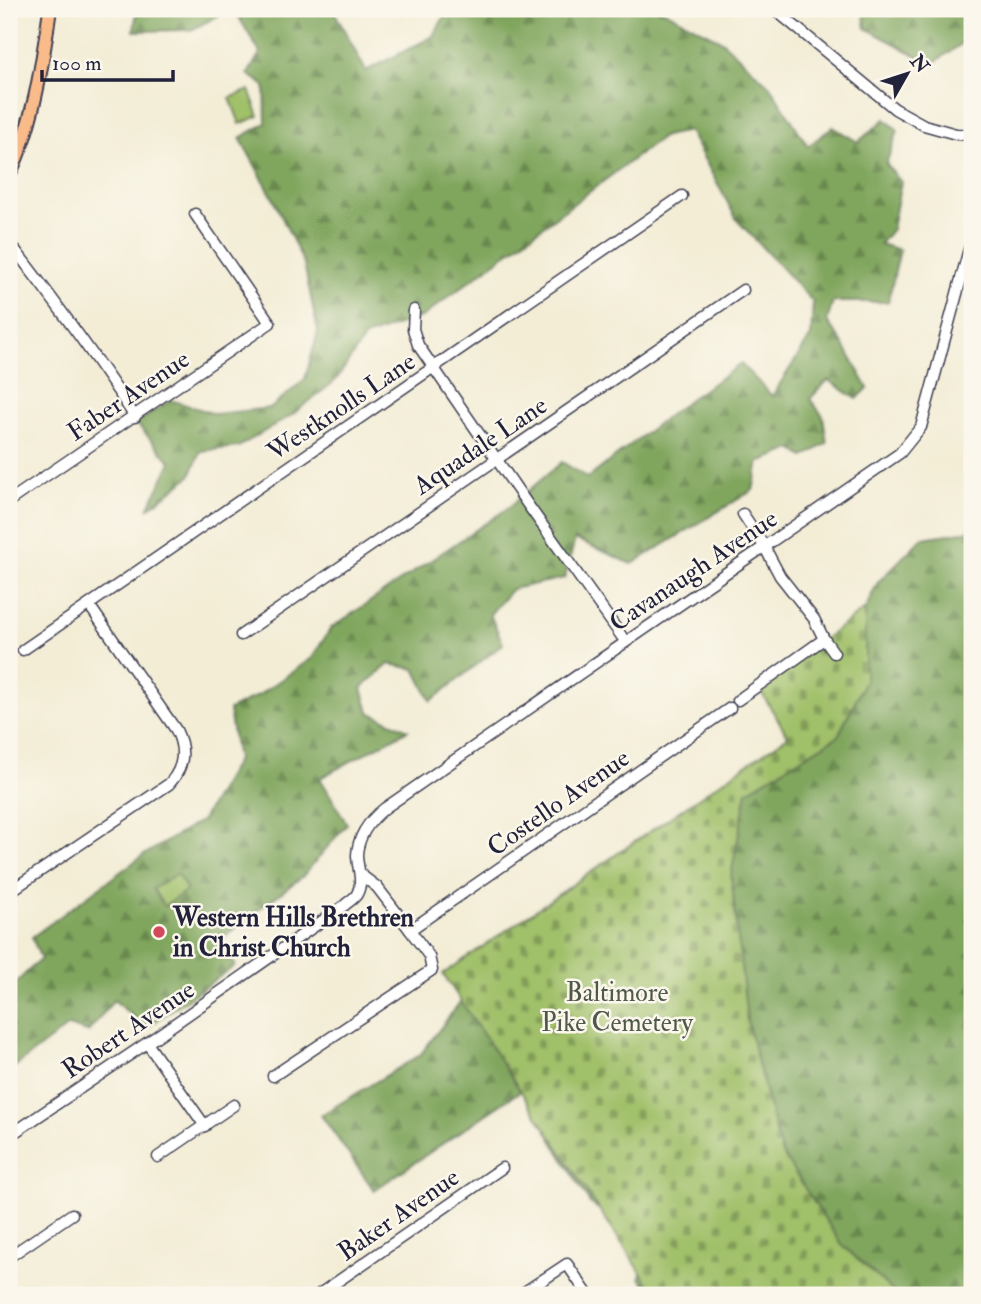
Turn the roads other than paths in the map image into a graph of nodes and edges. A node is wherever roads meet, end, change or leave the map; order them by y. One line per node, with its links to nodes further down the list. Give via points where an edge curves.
1 (50, 9): 4 (main road, via 35,96)
2 (774, 9): 3 (street, via 895,110 940,131)
3 (972, 135)
4 (9, 175)
5 (682, 196): 11 (street, Westknolls Lane)
6 (194, 214): 12 (street, Faber Avenue, via 270,323)
7 (972, 238): 16 (street, Cavanaugh Avenue, via 921,427 900,453)
8 (9, 242): 12 (street, via 74,326)
9 (743, 290): 13 (street, Aquadale Lane)
10 (414, 310): 11 (street, via 415,337)
11 (434, 368): 13 (street); 17 (street, Westknolls Lane)
12 (135, 417): 14 (street, Faber Avenue)
13 (496, 459): 18 (street, Aquadale Lane); 20 (street)
14 (9, 501)
15 (743, 514): 16 (street)
16 (764, 546): 19 (street); 20 (street, Cavanaugh Avenue)
17 (89, 605): 21 (street, Westknolls Lane); 26 (street, via 176,730 182,762 169,783)
18 (241, 635)
19 (824, 639): 22 (street); 23 (street)
20 (625, 641): 25 (street, Cavanaugh Avenue, via 375,816 359,844)
21 (23, 650)
22 (834, 653)
23 (738, 700)
24 (730, 708): 27 (street, Costello Avenue)
25 (361, 875): 27 (street, via 377,887); 28 (street, Robert Avenue, via 357,894 345,905)
26 (9, 892)
27 (410, 930): 29 (street, via 429,956 432,970)
28 (147, 1043): 31 (street); 32 (street, Robert Avenue)
29 (273, 1076)
30 (234, 1105): 31 (street)
31 (205, 1126): 33 (street)
32 (9, 1136)
33 (158, 1157)
34 (502, 1168): 37 (street, Baker Avenue)
35 (72, 1214): 36 (street)
36 (9, 1257)
37 (318, 1295)
38 (520, 1295): 39 (street, via 567,1264)
39 (588, 1295)

